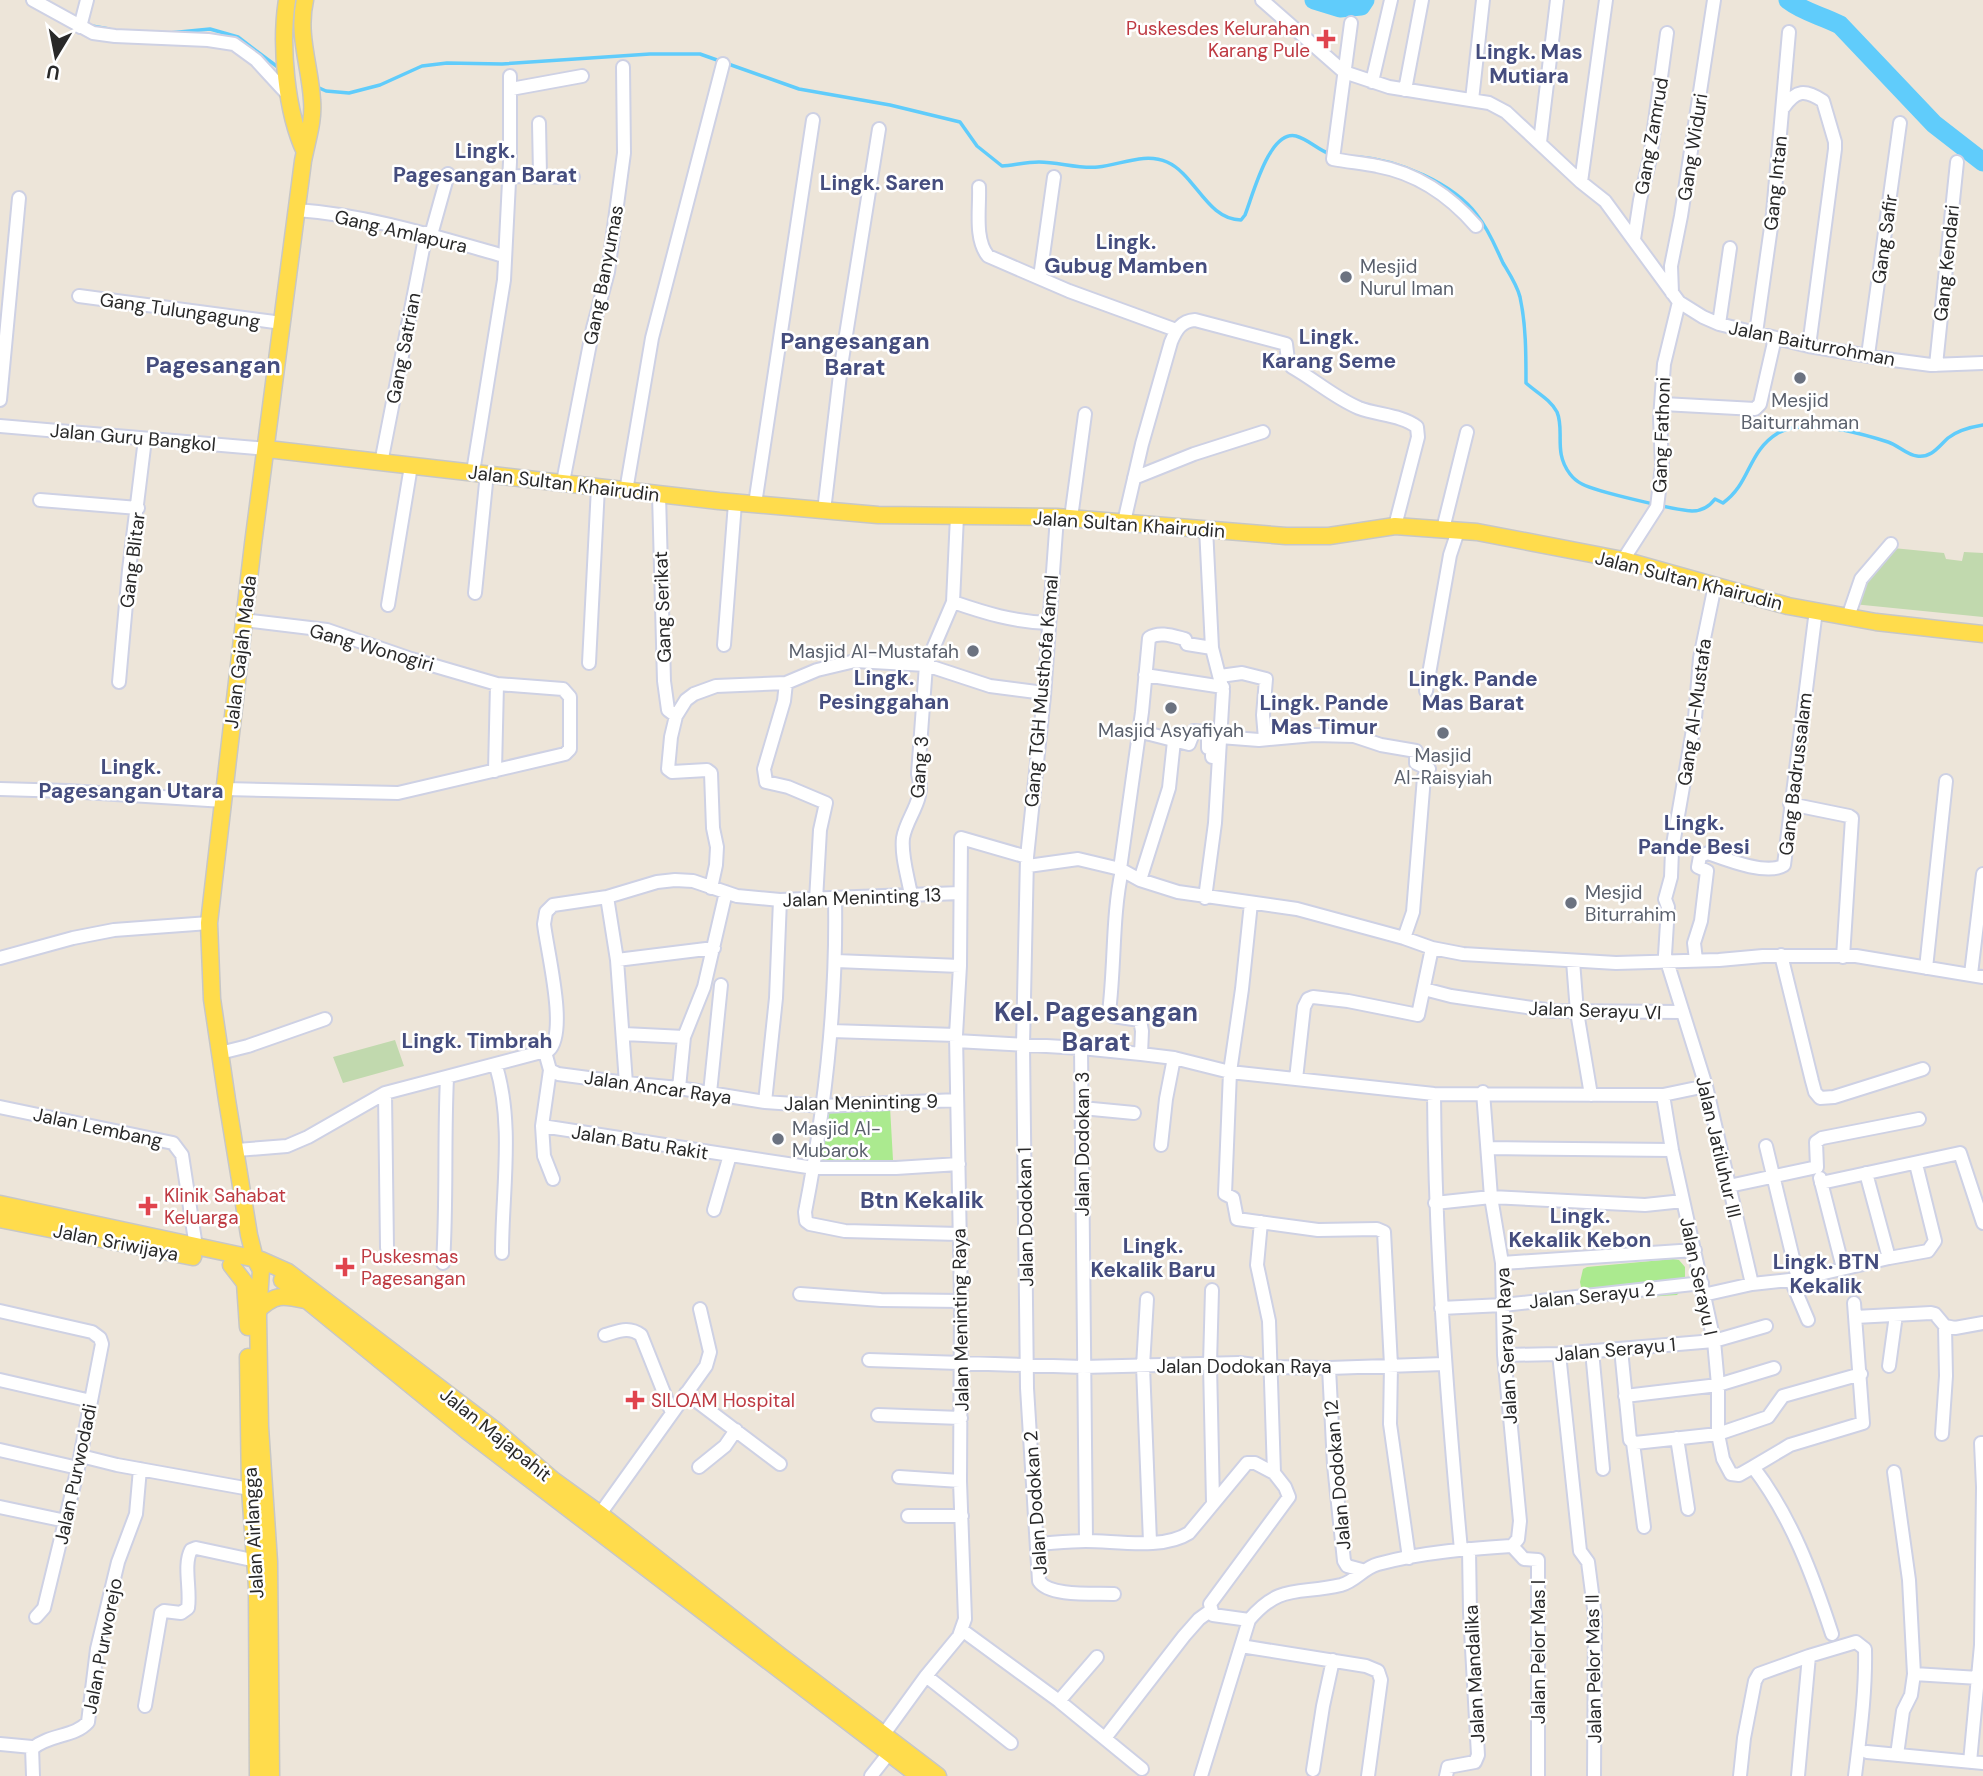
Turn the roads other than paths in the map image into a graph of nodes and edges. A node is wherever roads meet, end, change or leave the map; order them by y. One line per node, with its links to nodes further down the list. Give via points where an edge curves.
1 (33, 0): 12 (street)
2 (87, 0): 12 (street)
3 (287, 0): 20 (main road, Jalan Gajah Mada)
4 (305, 0): 30 (main road, Jalan Gajah Mada, via 302,33 312,100)
5 (1262, 0): 18 (street, Jalan Baiturrohman)
6 (1391, 0): 21 (street)
7 (1422, 0): 22 (street)
8 (1483, 0): 23 (street)
9 (1557, 0): 29 (street)
10 (1606, 0): 37 (street)
11 (1714, 0): 48 (street, Gang Widuri, via 1671,266)
12 (81, 23): 20 (street, via 93,33 115,36 228,42)
13 (1351, 23): 18 (street)
14 (1789, 32): 24 (street, Gang Intan)
15 (1667, 33): 43 (street, Gang Zamrud)
16 (723, 64): 72 (street, via 652,338)
17 (624, 67): 70 (street, Gang Banyumas, via 625,153 608,272)
18 (1345, 72): 21 (street, Jalan Baiturrohman); 41 (street, via 1333,159 1376,165 1414,178 1448,198)
19 (582, 76): 34 (street, via 510,83)
20 (288, 80): 30 (main road, Jalan Gajah Mada, via 296,132)
21 (1372, 82): 22 (street, Jalan Baiturrohman)
22 (1405, 90): 23 (street, Jalan Baiturrohman)
23 (1472, 100): 29 (street, Jalan Baiturrohman, via 1506,112)
24 (1784, 107): 52 (street, Gang Intan); 54 (street, via 1799,93 1823,101 1835,142)
25 (813, 120): 76 (street)
26 (539, 122): 33 (street)
27 (1900, 123): 55 (street, Gang Safir)
28 (879, 129): 78 (street, via 841,366)
29 (1540, 142): 37 (street, Jalan Baiturrohman)
30 (305, 152): 40 (main road, Jalan Gajah Mada)
31 (1957, 162): 57 (street, Gang Kendari)
32 (448, 174): 42 (street, Gang Satrian)
33 (540, 175): 34 (street); 35 (street)
34 (509, 176): 45 (street)
35 (573, 177)
36 (1054, 177): 46 (street)
37 (1581, 182): 43 (street, Jalan Baiturrohman, via 1605,201)
38 (979, 187): 46 (street, via 985,252)
39 (19, 198): 58 (street)
40 (297, 211): 42 (street, Gang Amlapura, via 335,214); 49 (main road, Jalan Gajah Mada)
41 (1476, 226)
42 (428, 234): 45 (street, Gang Amlapura); 66 (street, Gang Satrian)
43 (1634, 239): 48 (street, Jalan Baiturrohman)
44 (1730, 248): 50 (street)
45 (505, 256): 68 (street)
46 (1040, 278): 51 (street)
47 (79, 296): 49 (street, Gang Tulungagung)
48 (1675, 298): 50 (street, Jalan Baiturrohman); 59 (street, Gang Fathoni, via 1664,364)
49 (282, 323): 65 (main road, Jalan Gajah Mada)
50 (1719, 324): 52 (street, Jalan Baiturrohman)
51 (1176, 330): 69 (street); 82 (street, via 1195,320 1286,344 1292,367 1345,401 1417,427)
52 (1756, 333): 53 (street, Jalan Baiturrohman)
53 (1775, 338): 54 (street, Jalan Baiturrohman); 59 (street, via 1755,410)
54 (1809, 346): 55 (street, Jalan Baiturrohman)
55 (1868, 355): 57 (street, Jalan Baiturrohman)
56 (1983, 362): 57 (street, Jalan Baiturrohman)
57 (1936, 365)
58 (0, 400)
59 (1663, 404): 86 (street, Gang Fathoni, via 1658,503)
60 (1086, 414): 80 (street, Gang TGH Musthofa Kamal)
61 (0, 426): 64 (street, Jalan Guru Bangkol)
62 (1263, 432): 69 (street)
63 (1467, 432): 84 (street)
64 (145, 439): 65 (street, Jalan Guru Bangkol); 77 (street, Gang Blitar)
65 (267, 449): 66 (main road, Jalan Sultan Khairudin); 93 (main road, Jalan Gajah Mada)
66 (381, 463): 67 (main road, Jalan Sultan Khairudin)
67 (411, 467): 68 (main road, Jalan Sultan Khairudin); 90 (street)
68 (480, 472): 70 (main road, Jalan Sultan Khairudin); 88 (street)
69 (1134, 478): 81 (street)
70 (563, 482): 71 (main road, Jalan Sultan Khairudin)
71 (598, 487): 72 (main road, Jalan Sultan Khairudin); 98 (street)
72 (626, 491): 73 (main road, Jalan Sultan Khairudin)
73 (659, 494): 75 (main road, Jalan Sultan Khairudin); 107 (street, Gang Serikat, via 665,692 668,710)
74 (40, 500): 77 (street)
75 (735, 503): 76 (main road, Jalan Sultan Khairudin); 96 (street)
76 (755, 504): 78 (main road, Jalan Sultan Khairudin)
77 (138, 508): 101 (street, Gang Blitar)
78 (824, 511): 79 (main road, Jalan Sultan Khairudin)
79 (957, 516): 80 (main road, Jalan Sultan Khairudin); 89 (street, Gang 3)
80 (1064, 518): 81 (main road, Jalan Sultan Khairudin); 94 (street, Gang TGH Musthofa Kamal)
81 (1124, 522): 83 (main road, Jalan Sultan Khairudin)
82 (1395, 526): 83 (main road, Jalan Sultan Khairudin, via 1329,536); 84 (main road, Jalan Sultan Khairudin)
83 (1206, 528): 97 (street)
84 (1451, 530): 86 (main road, Jalan Sultan Khairudin); 105 (street)
85 (1891, 544): 92 (street, via 1861,579)
86 (1623, 560): 87 (main road, Jalan Sultan Khairudin)
87 (1715, 585): 91 (main road, Jalan Sultan Khairudin, via 1760,600); 144 (street, Gang Al-Mustafa, via 1665,899)
88 (475, 593)
89 (953, 602): 94 (street, via 994,616); 99 (street, Gang 3)
90 (388, 605)
91 (1816, 610): 92 (main road, Jalan Sultan Khairudin); 117 (street, Gang Badrussalam)
92 (1848, 617): 95 (main road, Jalan Sultan Khairudin)
93 (244, 620): 103 (street, Gang Wonogiri, via 327,630); 116 (main road, Jalan Gajah Mada)
94 (1049, 623): 106 (street, Gang TGH Musthofa Kamal)
95 (1983, 634)
96 (724, 645)
97 (1212, 648): 100 (street, via 1154,635 1148,639); 104 (street)
98 (589, 663)
99 (926, 665): 102 (street, via 855,661); 106 (street, via 990,686); 125 (street, Gang 3, via 917,805 902,843)
100 (1146, 675): 104 (street); 108 (street)
101 (119, 682)
102 (786, 683): 107 (street, via 716,686 694,694); 130 (street, via 764,780 826,803)
103 (498, 684): 113 (street); 113 (street, Gang Wonogiri, via 563,689 570,697 570,749)
104 (1222, 684): 109 (street); 110 (street, via 1242,673 1267,680)
105 (1426, 691)
106 (1044, 693): 118 (street, Gang TGH Musthofa Kamal)
107 (676, 716): 122 (street, via 668,769 711,773 717,847)
108 (1138, 731): 111 (street); 119 (street)
109 (1220, 737): 110 (street); 112 (street)
110 (1265, 739): 134 (street, via 1354,736 1416,751 1416,763 1429,769 1424,777 1413,912)
111 (1174, 741): 112 (street, via 1189,744 1194,731 1208,732 1212,757); 121 (street, via 1169,788)
112 (1219, 756): 127 (street)
113 (495, 771): 116 (street, via 398,793)
114 (1946, 781): 146 (street)
115 (0, 789): 116 (street)
116 (225, 795): 133 (main road, Jalan Gajah Mada)
117 (1790, 804): 138 (street, via 1849,816 1853,821); 141 (street, Gang Badrussalam, via 1781,868 1743,864 1708,853 1700,856 1698,867 1707,871 1694,943)
118 (1027, 862): 119 (street, via 1078,859); 124 (street, Jalan Meninting Raya, via 961,838); 157 (street, Gang TGH Musthofa Kamal)
119 (1121, 869): 121 (street); 161 (street, via 1109,1012 1140,1020)
120 (1983, 874): 132 (street)
121 (1140, 880): 127 (street)
122 (711, 888): 123 (street, Jalan Meninting 13); 126 (street, Jalan Meninting 13, via 675,880)
123 (726, 892): 129 (street, Jalan Meninting 13); 135 (street)
124 (960, 894): 125 (street, Jalan Meninting 13); 145 (street, Jalan Meninting Raya)
125 (911, 895): 128 (street, Jalan Meninting 13)
126 (607, 897): 140 (street); 159 (street, Jalan Meninting 13, via 560,904 546,912 558,1019 556,1040)
127 (1205, 898): 131 (street)
128 (835, 899): 130 (street, Jalan Meninting 13); 142 (street)
129 (779, 900): 130 (street, Jalan Meninting 13); 179 (street, via 776,998)
130 (816, 900)
131 (1251, 903): 134 (street, via 1318,914); 166 (street)
132 (1981, 911): 147 (street)
133 (209, 923): 139 (street, via 114,930); 160 (main road, Jalan Gajah Mada)
134 (1404, 938): 136 (street)
135 (713, 948): 140 (street); 155 (street, via 704,987)
136 (1432, 948): 143 (street); 149 (street)
137 (1781, 955): 138 (street); 141 (street); 164 (street, via 1820,1098)
138 (1843, 957): 146 (street)
139 (0, 958)
140 (617, 960): 154 (street)
141 (1696, 960): 144 (street)
142 (836, 961): 145 (street); 153 (street)
143 (1573, 961): 144 (street); 150 (street)
144 (1666, 961): 151 (street, Jalan Jatiluhur III)
145 (960, 966): 156 (street, Jalan Meninting Raya)
146 (1926, 968): 147 (street)
147 (1977, 975)
148 (721, 985): 174 (street)
149 (1424, 989): 150 (street, Jalan Serayu VI, via 1527,1009); 168 (street, via 1420,1012 1415,1015 1348,1001 1308,999)
150 (1577, 1012): 151 (street, Jalan Serayu VI); 176 (street)
151 (1683, 1012): 170 (street, Jalan Jatiluhur III)
152 (325, 1019): 160 (street)
153 (831, 1031): 156 (street); 180 (street)
154 (624, 1034): 155 (street); 169 (street)
155 (684, 1037): 171 (street)
156 (956, 1038): 157 (street); 178 (street, Jalan Meninting Raya)
157 (1023, 1045): 158 (street); 250 (street, Jalan Dodokan 1)
158 (1081, 1048): 161 (street); 182 (street, Jalan Dodokan 3)
159 (545, 1052): 163 (street); 165 (street)
160 (220, 1053): 189 (main road, Jalan Gajah Mada)
161 (1141, 1054): 162 (street)
162 (1174, 1058): 166 (street); 186 (street)
163 (496, 1066): 167 (street); 213 (street, via 504,1113)
164 (1923, 1069)
165 (550, 1070): 169 (street, Jalan Ancar Raya); 185 (street)
166 (1230, 1072): 168 (street); 207 (street, via 1225,1194 1233,1198 1236,1218)
167 (447, 1078): 173 (street); 216 (street)
168 (1296, 1079): 175 (street)
169 (626, 1083): 171 (street, Jalan Ancar Raya)
170 (1706, 1086): 177 (street); 200 (street, Jalan Jatiluhur III)
171 (679, 1088): 174 (street, Jalan Ancar Raya)
172 (1483, 1092): 175 (street); 176 (street); 188 (street, Jalan Serayu Raya)
173 (385, 1093): 189 (street, via 296,1142); 211 (street)
174 (710, 1093): 179 (street, Jalan Ancar Raya)
175 (1434, 1094): 204 (street)
176 (1591, 1095): 177 (street)
177 (1663, 1095): 190 (street, Jalan Serayu I)
178 (957, 1100): 180 (street, Jalan Meninting 9); 192 (street, Jalan Meninting Raya)
179 (765, 1102): 180 (street, Jalan Meninting 9)
180 (823, 1106): 195 (street)
181 (0, 1107): 210 (street, Jalan Lembang, via 173,1143 182,1155)
182 (1082, 1108): 183 (street); 254 (street, Jalan Dodokan 3)
183 (1133, 1113)
184 (1919, 1119): 194 (street, via 1822,1138 1816,1142)
185 (542, 1126): 191 (street, Jalan Batu Rakit); 198 (street, via 544,1156)
186 (1161, 1145)
187 (1766, 1146): 197 (street)
188 (1488, 1148): 190 (street); 201 (street, Jalan Serayu Raya)
189 (237, 1150): 218 (main road, Jalan Gajah Mada)
190 (1672, 1150): 202 (street, Jalan Serayu I)
191 (730, 1155): 195 (street, Jalan Batu Rakit); 205 (street)
192 (959, 1164): 195 (street, Jalan Batu Rakit); 209 (street, Jalan Meninting Raya)
193 (1916, 1164): 196 (street); 208 (street, via 1962,1154); 214 (street, Jalan Serayu 2, via 1935,1241 1928,1251)
194 (1817, 1167): 197 (street); 199 (street)
195 (814, 1168): 209 (street, via 805,1212 810,1224 845,1231)
196 (1866, 1173): 199 (street); 214 (street)
197 (1773, 1178): 200 (street); 220 (street)
198 (554, 1179)
199 (1821, 1183): 219 (street)
200 (1729, 1186): 221 (street, Jalan Jatiluhur III)
201 (1491, 1196): 202 (street, via 1645,1205); 204 (street); 215 (street, Jalan Serayu Raya)
202 (1683, 1201): 212 (street, Jalan Serayu I)
203 (0, 1203): 210 (main road, Jalan Majapahit)
204 (1435, 1203): 231 (street)
205 (714, 1210)
206 (0, 1219): 217 (main road, Jalan Sriwijaya)
207 (1261, 1222): 251 (street, via 1318,1230 1380,1229 1385,1236); 255 (street, via 1257,1265 1269,1321)
208 (1983, 1223)
209 (959, 1234): 227 (street, Jalan Meninting Raya)
210 (196, 1247): 218 (main road, Jalan Majapahit)
211 (387, 1248)
212 (1695, 1250): 215 (street); 222 (street, Jalan Serayu I)
213 (502, 1253)
214 (1889, 1258): 219 (street, Jalan Serayu 2)
215 (1502, 1263): 230 (street, Jalan Serayu Raya)
216 (443, 1264)
217 (231, 1265): 218 (main road, Jalan Majapahit); 229 (main road, via 243,1278)
218 (256, 1265): 226 (main road, Jalan Majapahit); 229 (main road, Jalan Gajah Mada); 289 (main road, Jalan Majapahit, via 269,1262 288,1272)
219 (1843, 1268): 220 (street, Jalan Serayu 2)
220 (1795, 1279): 221 (street, Jalan Serayu 2); 236 (street)
221 (1752, 1284): 222 (street, Jalan Serayu 2)
222 (1703, 1289): 230 (street, Jalan Serayu 2); 241 (street, Jalan Serayu I)
223 (1213, 1290): 248 (street)
224 (800, 1294): 227 (street)
225 (1147, 1299): 252 (street)
226 (307, 1301): 229 (main road, via 280,1296); 296 (main road, Jalan Majapahit, via 467,1431)
227 (961, 1301): 247 (street, Jalan Meninting Raya)
228 (1854, 1303): 235 (street)
229 (253, 1306): 285 (main road, Jalan Airlangga); 301 (main road, Jalan Airlangga)
230 (1503, 1306): 231 (street, Jalan Serayu 2); 245 (street, Jalan Serayu Raya)
231 (1441, 1308): 249 (street)
232 (700, 1309): 262 (street, via 710,1352 706,1366)
233 (0, 1311): 264 (street, Jalan Purwodadi, via 92,1332 100,1338 102,1350)
234 (1896, 1315): 235 (street); 239 (street, via 1931,1313); 253 (street)
235 (1855, 1317): 258 (street)
236 (1808, 1320)
237 (1983, 1323): 239 (street)
238 (1766, 1326): 241 (street, Jalan Serayu 1)
239 (1945, 1326): 269 (street)
240 (605, 1335): 265 (street, via 631,1329 641,1335)
241 (1714, 1341): 242 (street, Jalan Serayu 1); 260 (street, Jalan Serayu I)
242 (1621, 1349): 243 (street, Jalan Serayu 1); 263 (street)
243 (1592, 1351): 244 (street, Jalan Serayu 1); 280 (street)
244 (1559, 1354): 245 (street, Jalan Serayu 1); 340 (street, Jalan Pelor Mas II, via 1580,1550 1588,1562 1595,1616)
245 (1504, 1355): 298 (street, Jalan Serayu Raya, via 1520,1521 1518,1539)
246 (869, 1360): 247 (street, Jalan Dodokan Raya)
247 (960, 1364): 250 (street, Jalan Dodokan Raya); 267 (street, Jalan Meninting Raya)
248 (1210, 1364): 252 (street, Jalan Dodokan Raya); 255 (street, Jalan Dodokan Raya); 286 (street)
249 (1444, 1364): 251 (street, Jalan Dodokan Raya); 299 (street)
250 (1027, 1365): 254 (street, Jalan Dodokan Raya); 261 (street, Jalan Dodokan 1)
251 (1391, 1365): 256 (street, Jalan Dodokan Raya); 300 (street, via 1390,1424)
252 (1143, 1366): 254 (street, Jalan Dodokan Raya); 295 (street)
253 (1889, 1366)
254 (1083, 1367): 294 (street, Jalan Dodokan 3)
255 (1271, 1367): 256 (street, Jalan Dodokan Raya); 282 (street)
256 (1329, 1368): 303 (street, Jalan Dodokan 12, via 1344,1561)
257 (1774, 1368): 260 (street)
258 (1861, 1374): 270 (street, via 1783,1396 1768,1417); 278 (street, via 1862,1424 1790,1445)
259 (0, 1380): 264 (street)
260 (1718, 1385): 263 (street); 270 (street, Jalan Serayu I)
261 (1027, 1388): 297 (street, Jalan Dodokan 2)
262 (686, 1393): 265 (street); 268 (street)
263 (1625, 1396): 272 (street)
264 (91, 1401): 275 (street, Jalan Purwodadi)
265 (672, 1413): 289 (street)
266 (878, 1415): 267 (street)
267 (961, 1418): 284 (street, Jalan Meninting Raya)
268 (736, 1430): 276 (street); 277 (street, via 725,1446)
269 (1942, 1433)
270 (1718, 1434): 271 (street); 278 (street, Jalan Serayu I, via 1729,1472 1734,1475)
271 (1677, 1438): 272 (street); 288 (street)
272 (1633, 1443): 293 (street)
273 (1982, 1443): 316 (street)
274 (0, 1450): 275 (street)
275 (79, 1462): 279 (street); 292 (street, Jalan Purwodadi)
276 (780, 1464)
277 (699, 1467)
278 (1753, 1467): 309 (street, via 1799,1545)
279 (140, 1469): 285 (street); 323 (street, Jalan Purworejo, via 136,1514 118,1562 97,1649 88,1722)
280 (1603, 1469)
281 (1894, 1472): 314 (street, via 1909,1580)
282 (1274, 1473): 286 (street, via 1247,1463); 305 (street, via 1289,1493 1288,1501)
283 (899, 1477): 284 (street)
284 (960, 1480): 291 (street, Jalan Meninting Raya)
285 (250, 1489): 301 (main road, Jalan Airlangga)
286 (1213, 1503): 295 (street, via 1183,1536)
287 (0, 1507): 292 (street)
288 (1688, 1508)
289 (600, 1514): 296 (main road, Jalan Majapahit)
290 (908, 1516): 291 (street)
291 (962, 1516): 308 (street, Jalan Meninting Raya, via 966,1606)
292 (66, 1521): 306 (street, Jalan Purwodadi, via 44,1608)
293 (1644, 1527)
294 (1086, 1541): 295 (street); 297 (street)
295 (1150, 1542)
296 (628, 1545): 302 (main road, Jalan Majapahit)
297 (1037, 1545): 304 (street, Jalan Dodokan 2, via 1039,1581 1044,1588)
298 (1512, 1546): 299 (street); 339 (street, Jalan Pelor Mas I, via 1524,1559 1538,1560)
299 (1465, 1549): 300 (street); 338 (street, Jalan Mandalika, via 1478,1755 1475,1762 1448,1767)
300 (1409, 1558): 303 (street)
301 (262, 1562): 318 (street, via 191,1550 187,1559 188,1608 181,1613 161,1613); 331 (main road, Jalan Airlangga); 332 (main road, Jalan Airlangga)
302 (651, 1562): 319 (main road, Jalan Majapahit); 325 (main road, Jalan Majapahit)
303 (1362, 1570): 307 (street, via 1341,1585 1276,1595)
304 (1114, 1594)
305 (1210, 1607): 307 (street, via 1213,1615); 320 (street)
306 (36, 1617)
307 (1249, 1620): 310 (street)
308 (962, 1630): 315 (street); 317 (street)
309 (1832, 1634)
310 (1241, 1646): 313 (street); 336 (street)
311 (1809, 1656): 341 (street, via 1767,1670 1755,1681); 342 (street); 343 (street, via 1858,1643 1865,1650 1865,1697)
312 (1097, 1657): 317 (street)
313 (1333, 1660): 329 (street); 337 (street, via 1375,1668 1380,1674)
314 (1914, 1674): 316 (street); 326 (street, via 1903,1711)
315 (926, 1676): 319 (street); 321 (street)
316 (1979, 1678): 327 (street)
317 (1059, 1701): 320 (street)
318 (145, 1706)
319 (884, 1734): 335 (main road, Jalan Majapahit)
320 (1105, 1738): 328 (street)
321 (1011, 1743)
322 (0, 1744): 323 (street)
323 (30, 1747): 330 (street)
324 (1867, 1752): 326 (street)
325 (890, 1753): 333 (street); 334 (main road, Jalan Majapahit)
326 (1898, 1755): 327 (street)
327 (1977, 1763)
328 (1142, 1769)
329 (1313, 1770)
330 (33, 1776)
331 (258, 1776)
332 (271, 1776)
333 (871, 1776)
334 (919, 1776)
335 (939, 1776)
336 (1201, 1776)
337 (1368, 1776)
338 (1446, 1776)
339 (1538, 1776)
340 (1594, 1776)
341 (1741, 1776)
342 (1798, 1776)
343 (1855, 1776)

